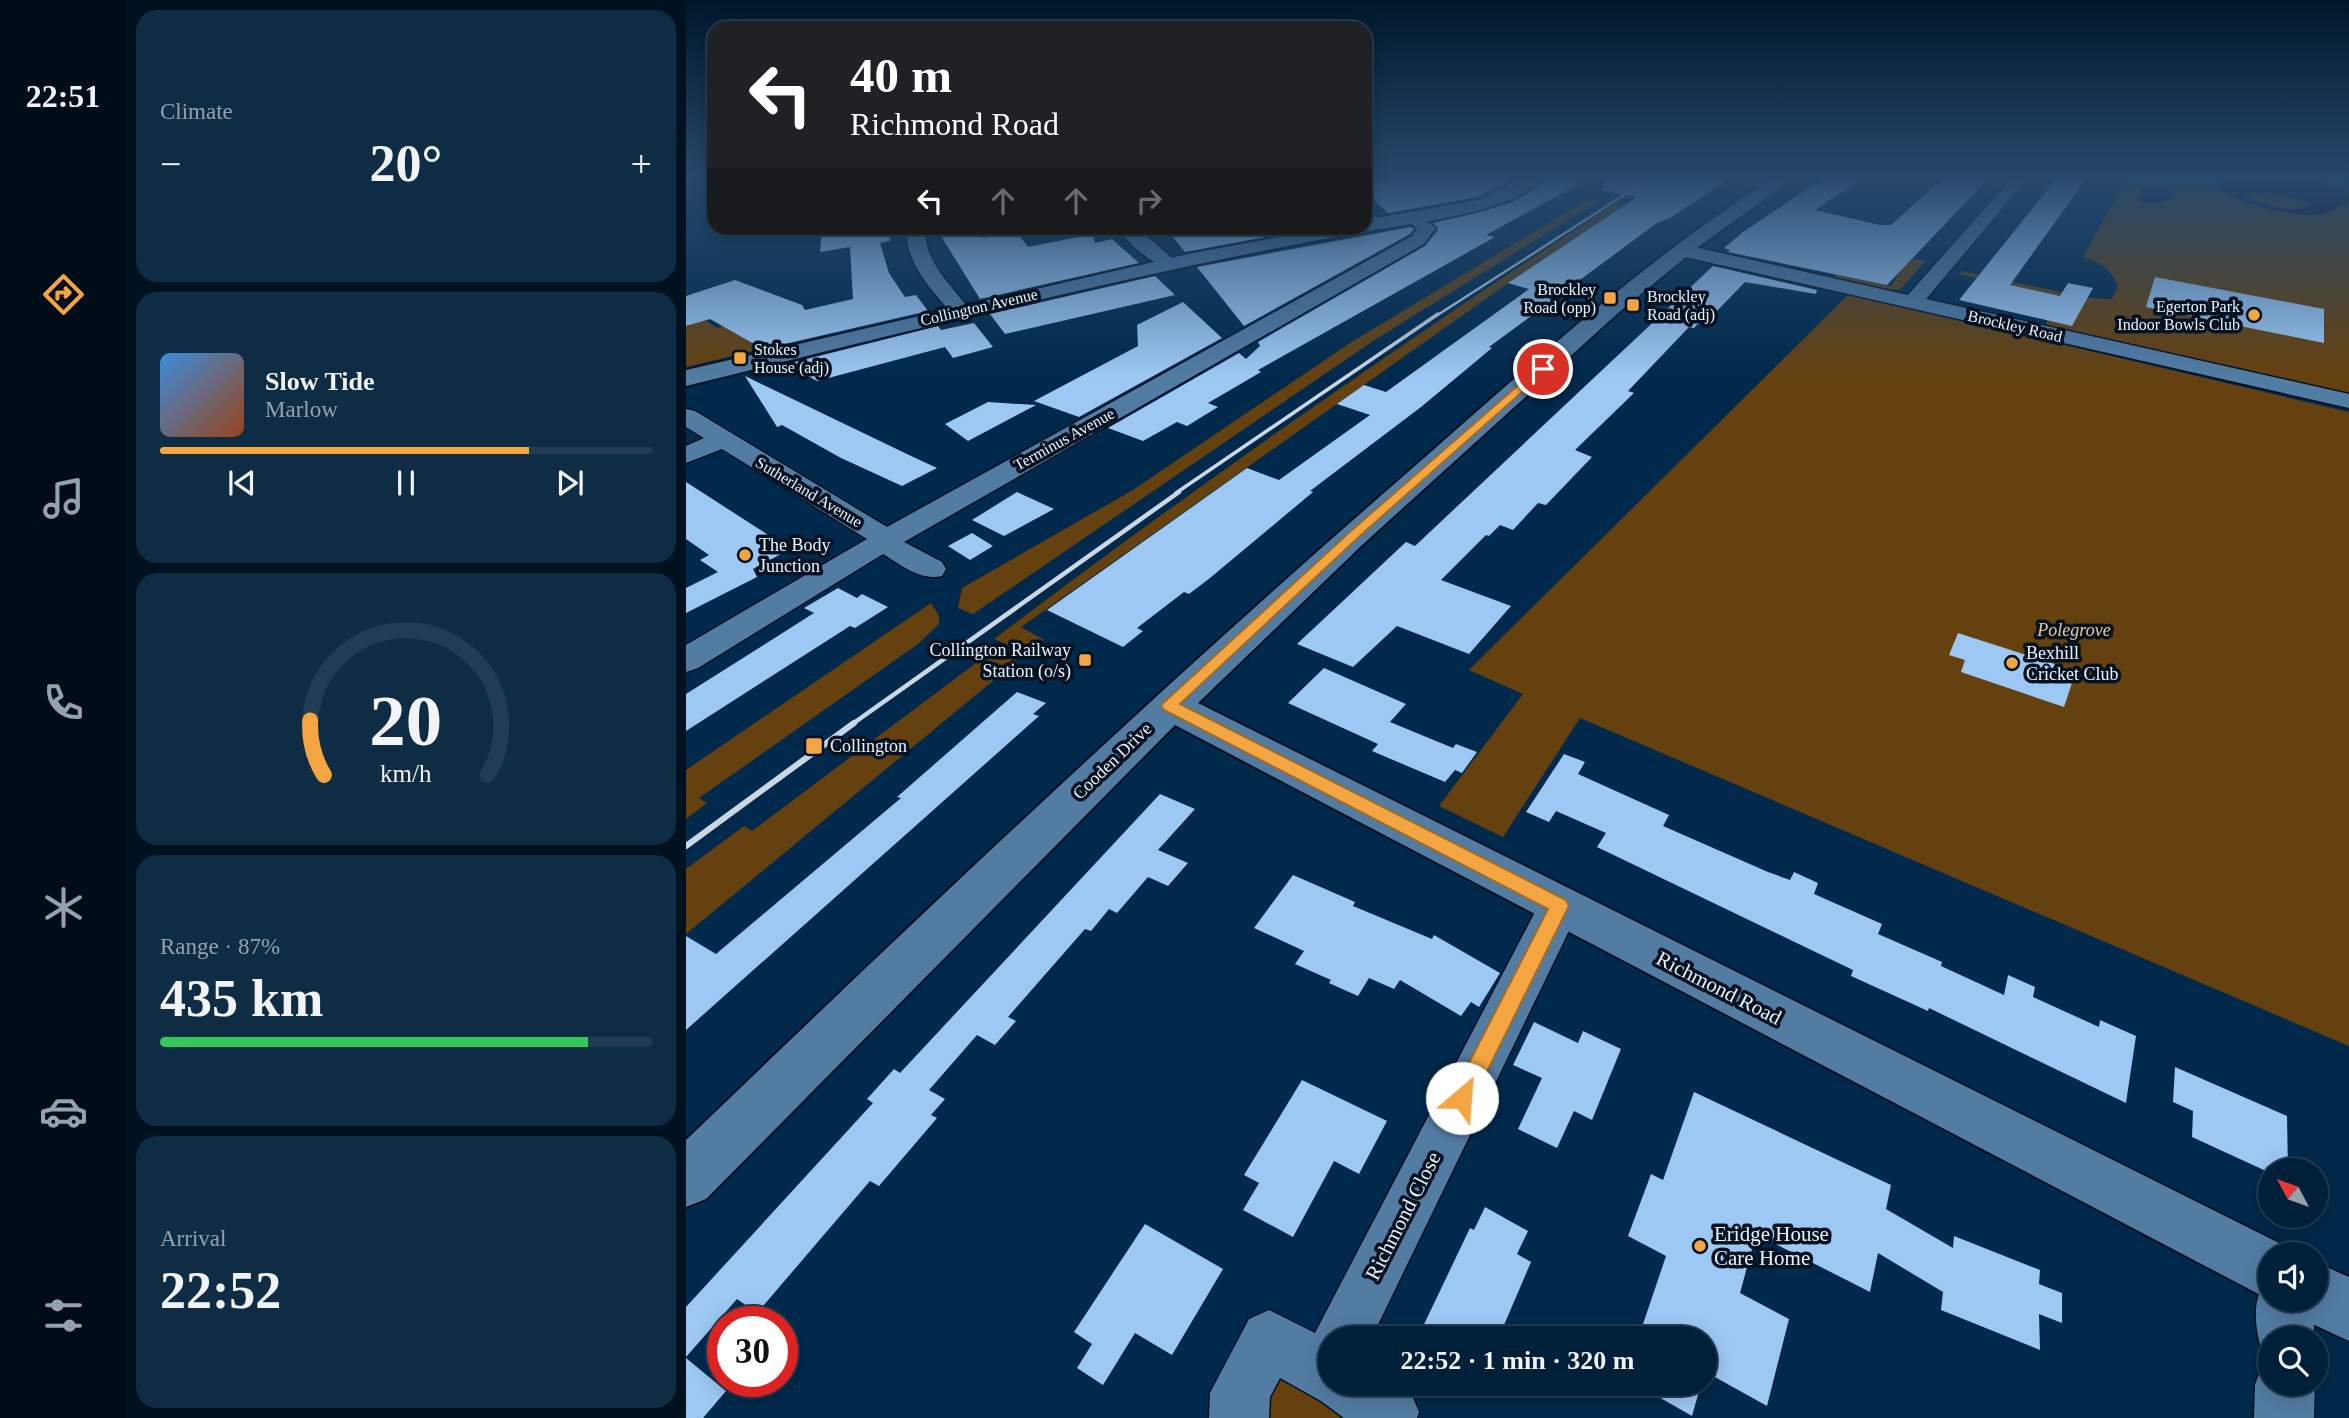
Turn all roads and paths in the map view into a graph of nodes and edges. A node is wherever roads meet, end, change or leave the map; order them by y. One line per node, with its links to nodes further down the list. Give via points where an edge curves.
1 (916, 245): 10 (street, via 922,264)
2 (1145, 245): 8 (street)
3 (1259, 245): 8 (main road, Collington Avenue)
4 (1409, 245): 16 (street, Terminus Avenue)
5 (1688, 245): 7 (main road, Cooden Drive)
6 (1962, 245): 9 (street)
7 (1681, 250): 9 (street, Brockley Road); 19 (main road, Cooden Drive, via 1356,532)
8 (1169, 264): 10 (main road, Collington Avenue)
9 (1913, 302): 12 (street, Brockley Road)
10 (960, 311): 11 (main road, Collington Avenue)
11 (686, 379)
12 (2349, 401)
13 (686, 416): 14 (street, Sutherland Avenue)
14 (723, 439): 15 (street); 16 (street, Sutherland Avenue)
15 (686, 455)
16 (884, 541): 17 (street, Sutherland Avenue); 18 (street, Terminus Avenue)
17 (931, 569)
18 (686, 660)
19 (1169, 705): 20 (main road, Richmond Road); 21 (main road, Cooden Drive)
20 (1560, 906): 22 (main road, Richmond Road); 25 (street, Richmond Close)
21 (686, 1179)
22 (2258, 1264)
23 (2328, 1300): 24 (main road)
24 (2349, 1310)
25 (1354, 1326)
26 (1318, 1359): 29 (street, via 1269,1339 1240,1393)
27 (1370, 1396): 30 (street, via 1389,1412)
28 (2285, 1396): 31 (street)
29 (1239, 1418)
30 (1387, 1418)
31 (2284, 1418)

